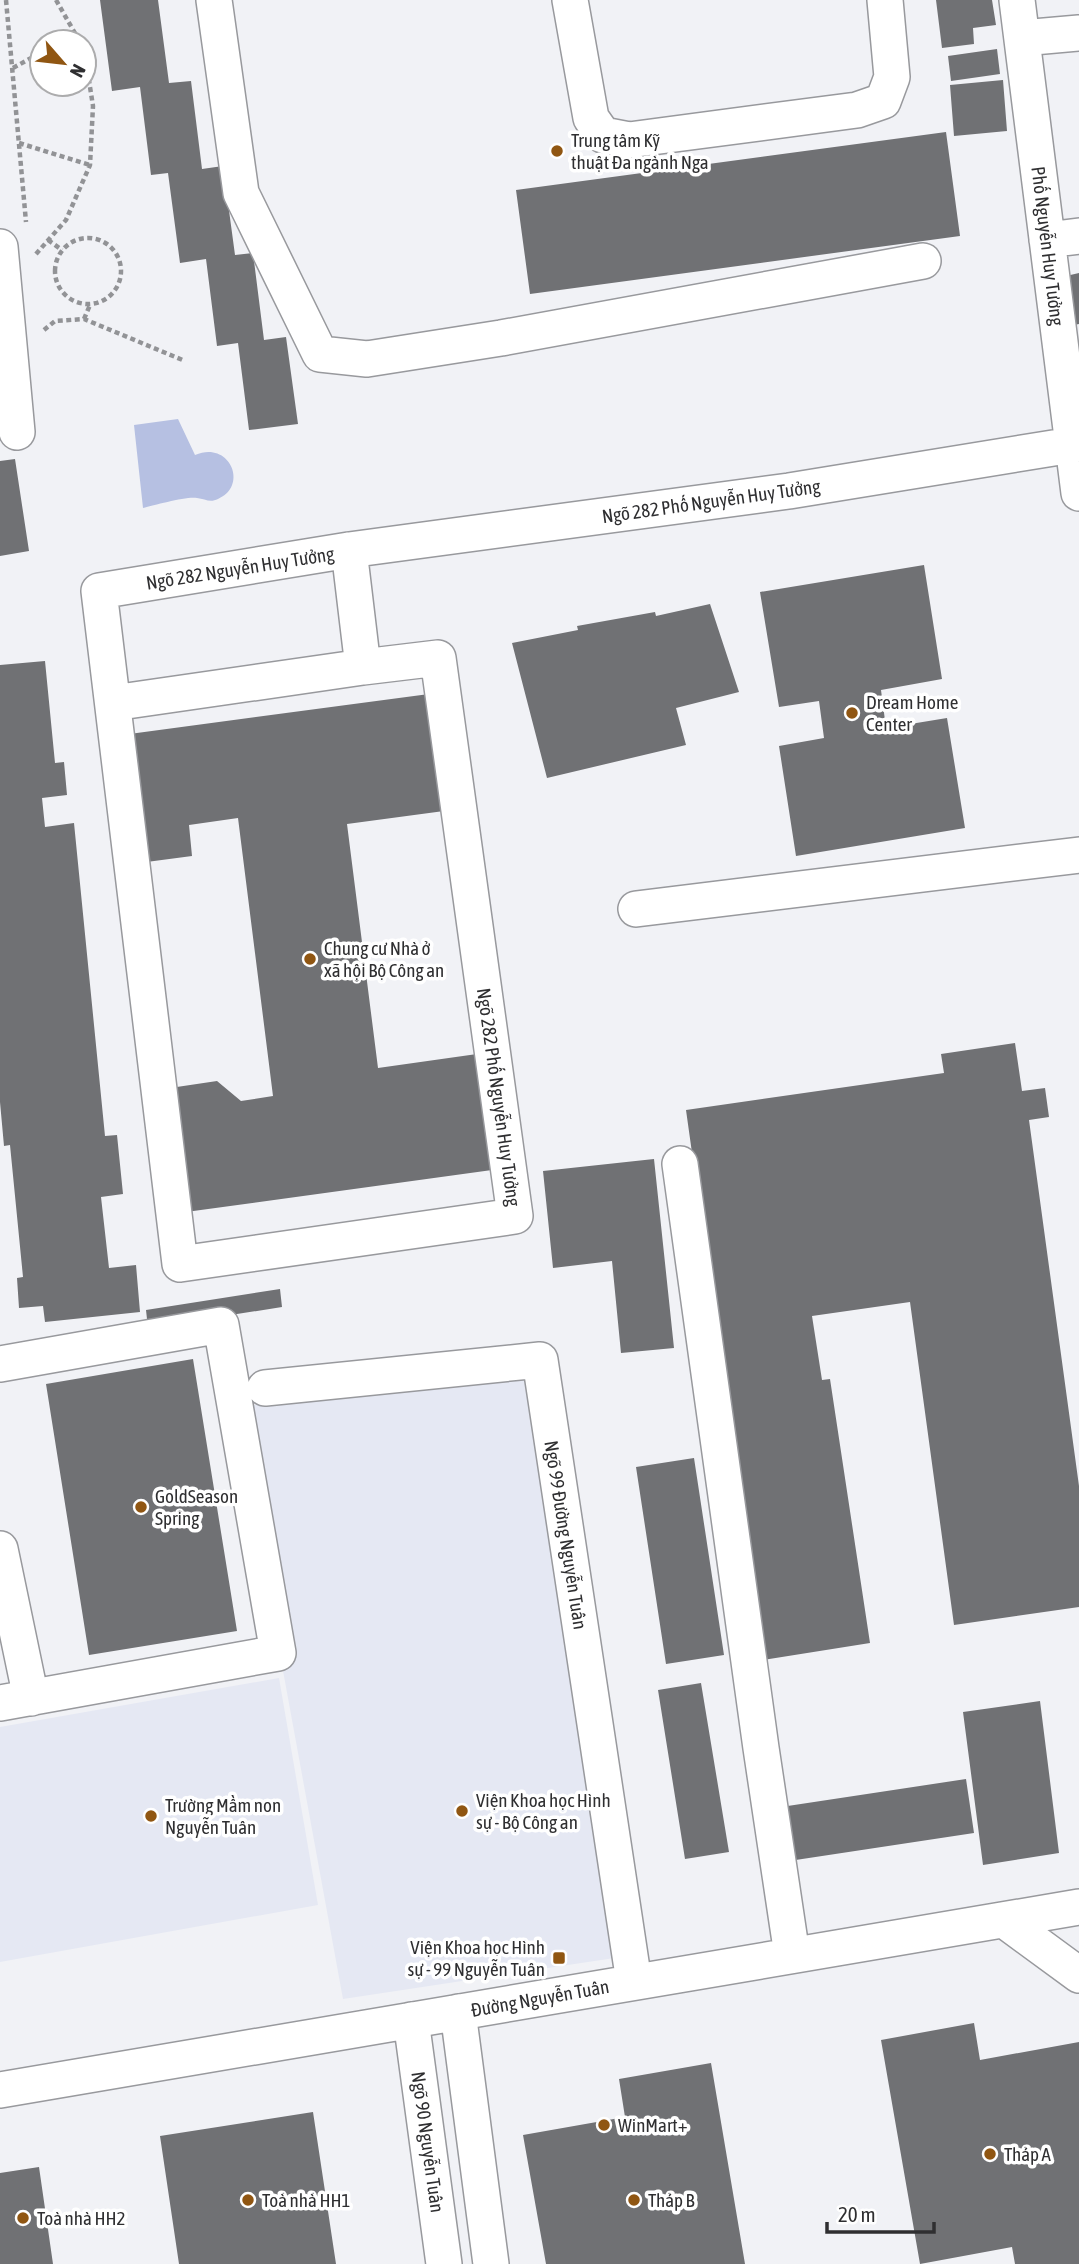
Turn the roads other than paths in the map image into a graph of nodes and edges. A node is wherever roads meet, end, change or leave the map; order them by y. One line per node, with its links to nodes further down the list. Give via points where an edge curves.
1 (214, 0): 9 (street, via 241,193 320,354 367,359)
2 (570, 0): 3 (street, via 591,118 603,135 629,140 857,110 883,101 892,77)
3 (884, 0)
4 (1017, 0): 6 (street, Phố Nguyễn Huy Tưởng)
5 (1079, 33): 6 (street)
6 (1022, 37): 7 (street, Phố Nguyễn Huy Tưởng)
7 (1063, 238): 11 (street, Phố Nguyễn Huy Tưởng)
8 (19, 243): 10 (street)
9 (923, 261)
10 (18, 432)
11 (1072, 445): 12 (street, Phố Nguyễn Huy Tưởng); 13 (street, Ngõ 282 Phố Nguyễn Huy Tưởng, via 789,491)
12 (1079, 493)
13 (349, 550): 14 (street, Ngõ 282 Nguyễn Huy Tưởng); 15 (street, Ngõ 282 Nguyễn Huy Tưởng)
14 (99, 591): 16 (street, Ngõ 282 Phố Nguyễn Huy Tưởng)
15 (363, 667): 16 (street, Ngõ 282 Phố Nguyễn Huy Tưởng); 16 (street, Ngõ 282 Phố Nguyễn Huy Tưởng, via 438,658 515,1216 180,1264)
16 (113, 703)
17 (1079, 855): 18 (street)
18 (636, 909)
19 (680, 1164): 26 (street)
20 (0, 1364): 23 (street, via 221,1325 278,1653)
21 (265, 1388): 28 (street, Ngõ 99 Đường Nguyễn Tuân, via 540,1360)
22 (0, 1549): 23 (street)
23 (15, 1701)
24 (1079, 1907): 25 (street, Đường Nguyễn Tuân)
25 (1004, 1920): 26 (street, Đường Nguyễn Tuân); 27 (street)
26 (792, 1955): 28 (street, Đường Nguyễn Tuân)
27 (1079, 1975)
28 (634, 1982): 29 (street, Đường Nguyễn Tuân)
29 (458, 2012): 30 (street, Đường Nguyễn Tuân); 33 (street)
30 (411, 2020): 31 (street, Đường Nguyễn Tuân); 32 (street, Ngõ 90 Nguyễn Tuân)
31 (0, 2090)
32 (444, 2264)
33 (491, 2264)

